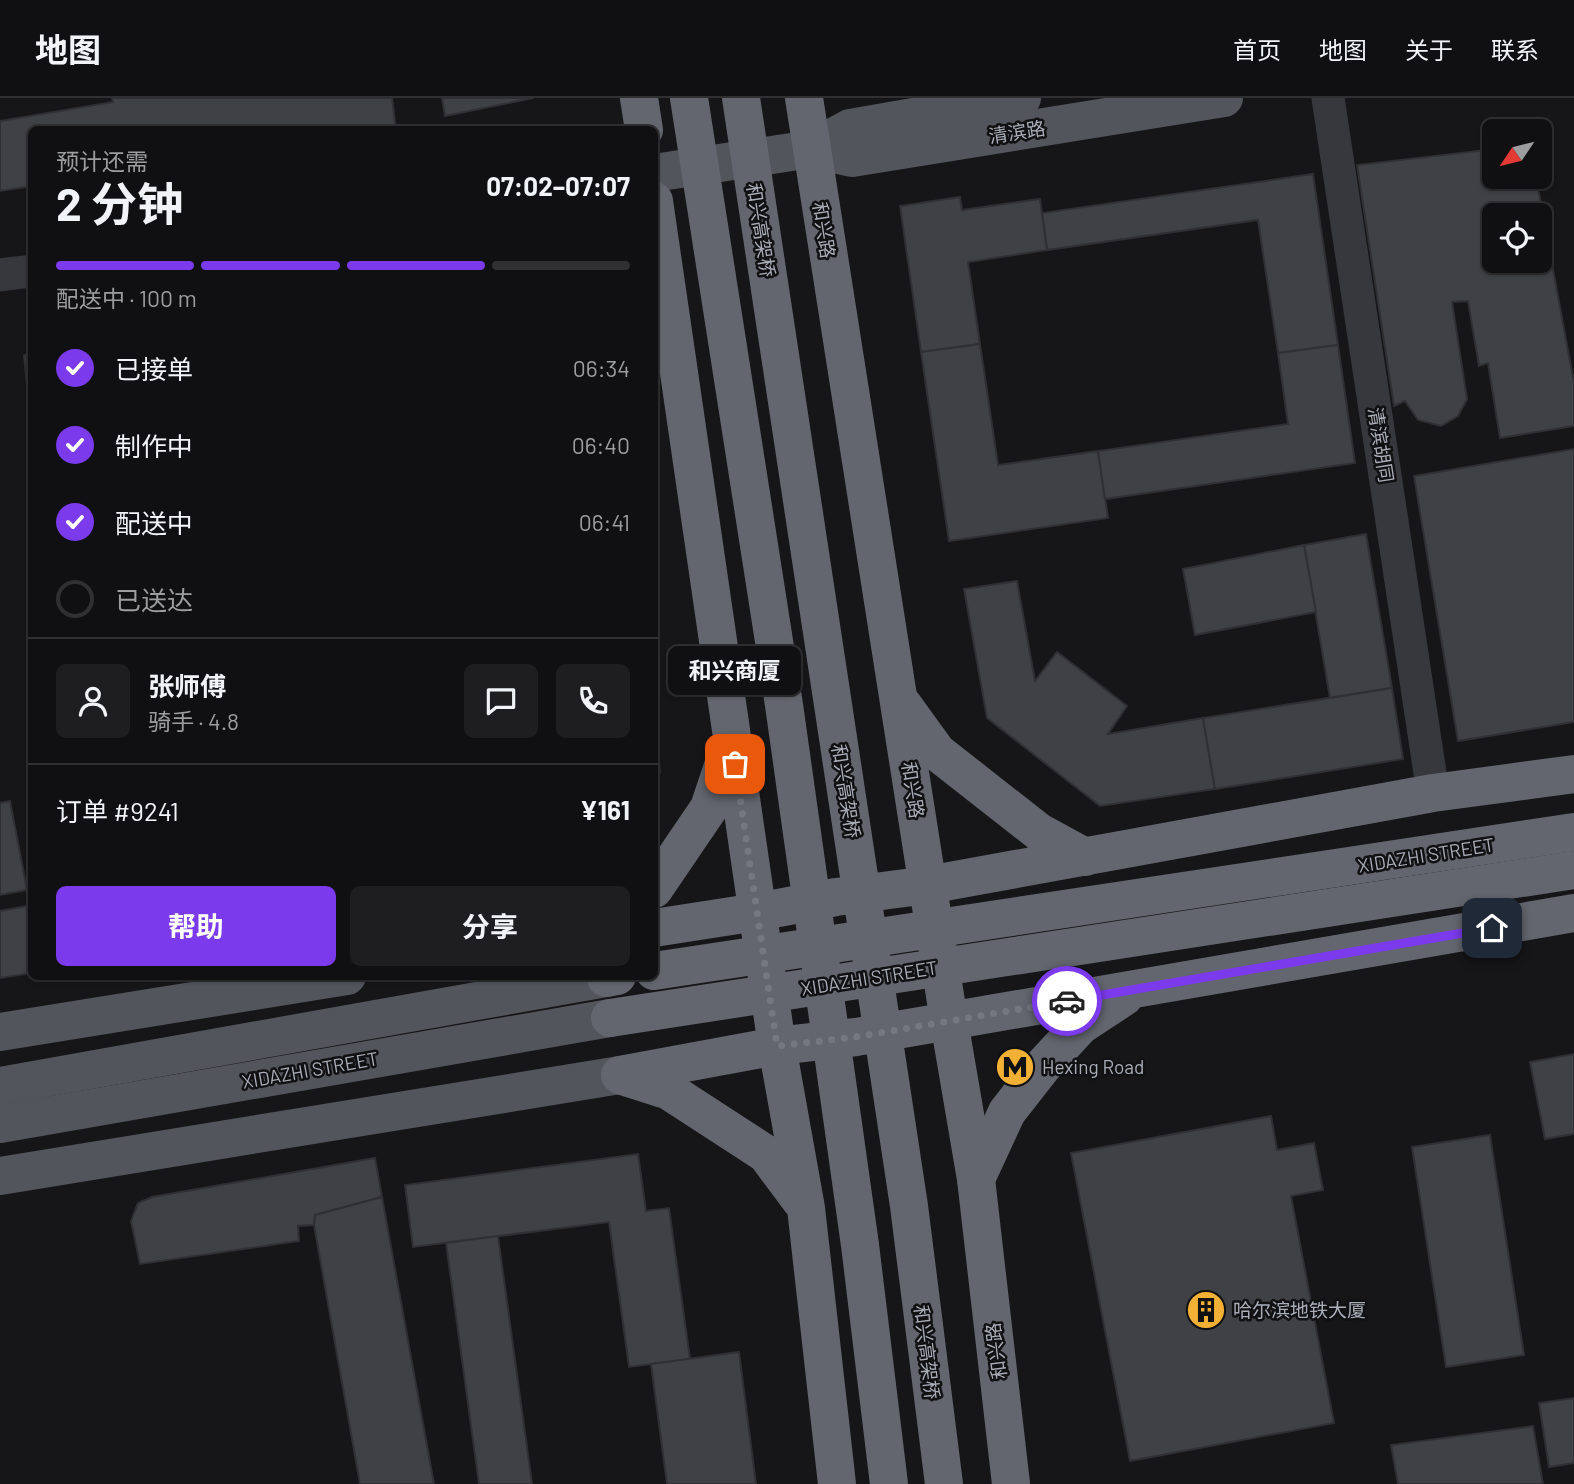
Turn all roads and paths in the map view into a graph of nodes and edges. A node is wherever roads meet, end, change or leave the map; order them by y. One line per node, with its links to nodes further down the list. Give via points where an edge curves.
1 (639, 98): 8 (highway)
2 (689, 98): 41 (highway, bridge, via 784,705)
3 (741, 98): 42 (highway, 和兴高架桥, bridge, via 907,1193)
4 (804, 98): 9 (highway, 和兴路)
5 (1022, 98): 9 (main road, 清滨路, via 850,128)
6 (1224, 98): 9 (main road, 清滨路, via 852,158)
7 (1328, 98): 17 (street, 清滨胡同)
8 (643, 126)
9 (811, 149): 10 (main road, 清滨路); 14 (highway, 和兴路)
10 (658, 172)
11 (658, 229): 15 (highway)
12 (28, 272): 13 (street)
13 (0, 275)
14 (900, 701): 19 (highway, via 937,752 1039,832); 22 (highway, 和兴路)
15 (732, 740): 21 (highway, via 709,808); 23 (highway)
16 (1574, 774): 17 (highway)
17 (1433, 793): 19 (highway)
18 (1574, 832): 26 (highway, XIDAZHI STREET, bridge)
19 (1085, 857): 22 (highway)
20 (1574, 870): 30 (highway, XIDAZHI STREET, bridge)
21 (658, 883)
22 (928, 885): 23 (highway); 31 (highway, 和兴路)
23 (757, 912): 25 (highway); 33 (highway)
24 (1574, 914): 29 (highway)
25 (658, 927)
26 (658, 970)
27 (321, 980): 32 (main road)
28 (595, 980): 35 (main road, XIDAZHI STREET)
29 (1135, 990): 31 (highway); 38 (highway, via 1080,1026 1043,1066 1007,1112)
30 (610, 1018): 36 (main road, XIDAZHI STREET)
31 (949, 1021): 33 (highway); 38 (highway, 和兴路)
32 (0, 1032)
33 (777, 1046): 34 (highway); 39 (highway)
34 (620, 1075): 37 (main road); 39 (highway, via 668,1091 766,1154)
35 (0, 1086)
36 (0, 1124)
37 (0, 1176)
38 (976, 1179): 43 (highway, 和兴路)
39 (806, 1208): 40 (highway)
40 (837, 1484)
41 (889, 1484)
42 (944, 1484)
43 (1011, 1484)

